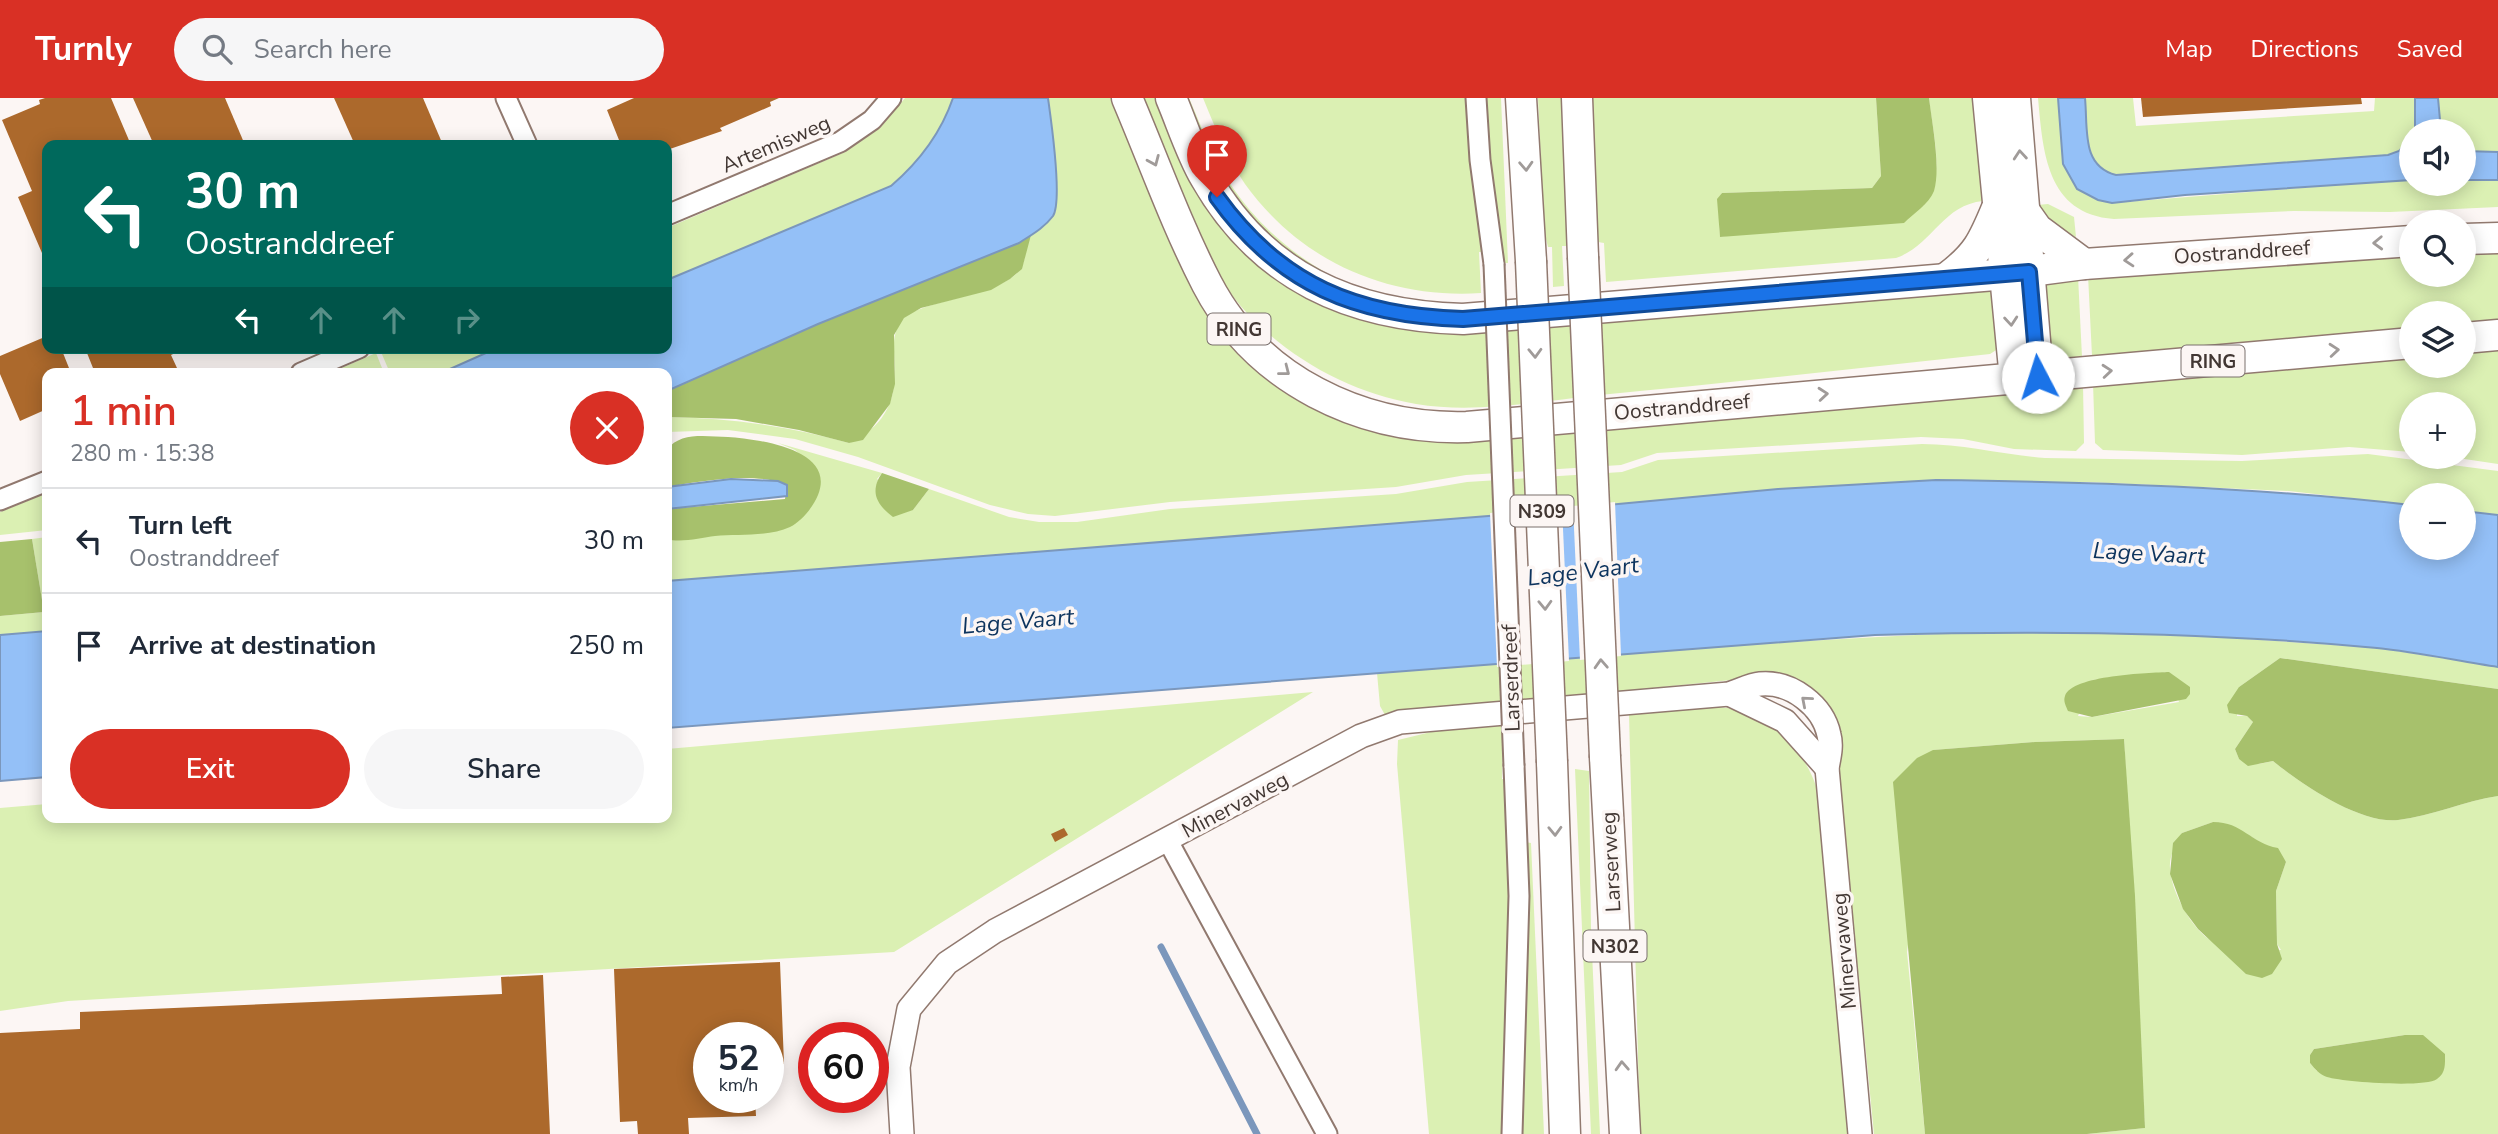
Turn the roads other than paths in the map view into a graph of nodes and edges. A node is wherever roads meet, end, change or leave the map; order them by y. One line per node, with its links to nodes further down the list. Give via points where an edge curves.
1 (506, 98): 10 (street)
2 (891, 98): 12 (street, Artemisweg, via 872,120 840,142)
3 (1127, 98): 24 (main road, Oostranddreef / RING, one-way to 24, via 1194,255 1224,310 1292,377 1356,412 1420,427 1467,427)
4 (1171, 98): 18 (main road, Oostranddreef, via 1203,174 1254,242 1325,292 1396,315 1463,319)
5 (1476, 98): 32 (street, Larserdreef, bridge, via 1494,264 1514,766 1518,896)
6 (1521, 98): 28 (main road, Larserdreef / N309, one-way to 28, bridge)
7 (1577, 98): 27 (main road, N309, one-way to 7, bridge)
8 (1988, 98): 11 (main road)
9 (2015, 98): 11 (main road, one-way to 9)
10 (525, 140)
11 (2012, 208): 16 (main road); 17 (main road); 18 (main road, via 1972,258)
12 (672, 213)
13 (2498, 238): 14 (main road)
14 (2476, 239)
15 (2399, 242): 16 (main road, Oostranddreef, one-way to 16)
16 (2084, 264): 17 (main road, Oostranddreef)
17 (2018, 273): 18 (main road, Oostranddreef); 24 (main road)
18 (1948, 277)
19 (2498, 335): 20 (main road)
20 (2476, 337)
21 (2399, 344): 24 (main road, Oostranddreef / RING, one-way to 21)
22 (345, 354): 23 (street)
23 (313, 368)
24 (2026, 378)
25 (42, 483): 26 (street)
26 (0, 500)
27 (1605, 757): 34 (main road, Larserweg / N302, one-way to 27)
28 (1552, 762): 33 (main road, N302, one-way to 33)
29 (1168, 841): 30 (street, Minervaweg, via 995,931 947,962 908,1009 898,1067); 31 (street); 35 (street, Minervaweg, via 1361,736 1400,722 1729,694 1785,721 1827,768)
30 (902, 1134)
31 (1327, 1134)
32 (1512, 1134)
33 (1565, 1134)
34 (1625, 1134)
35 (1860, 1134)

